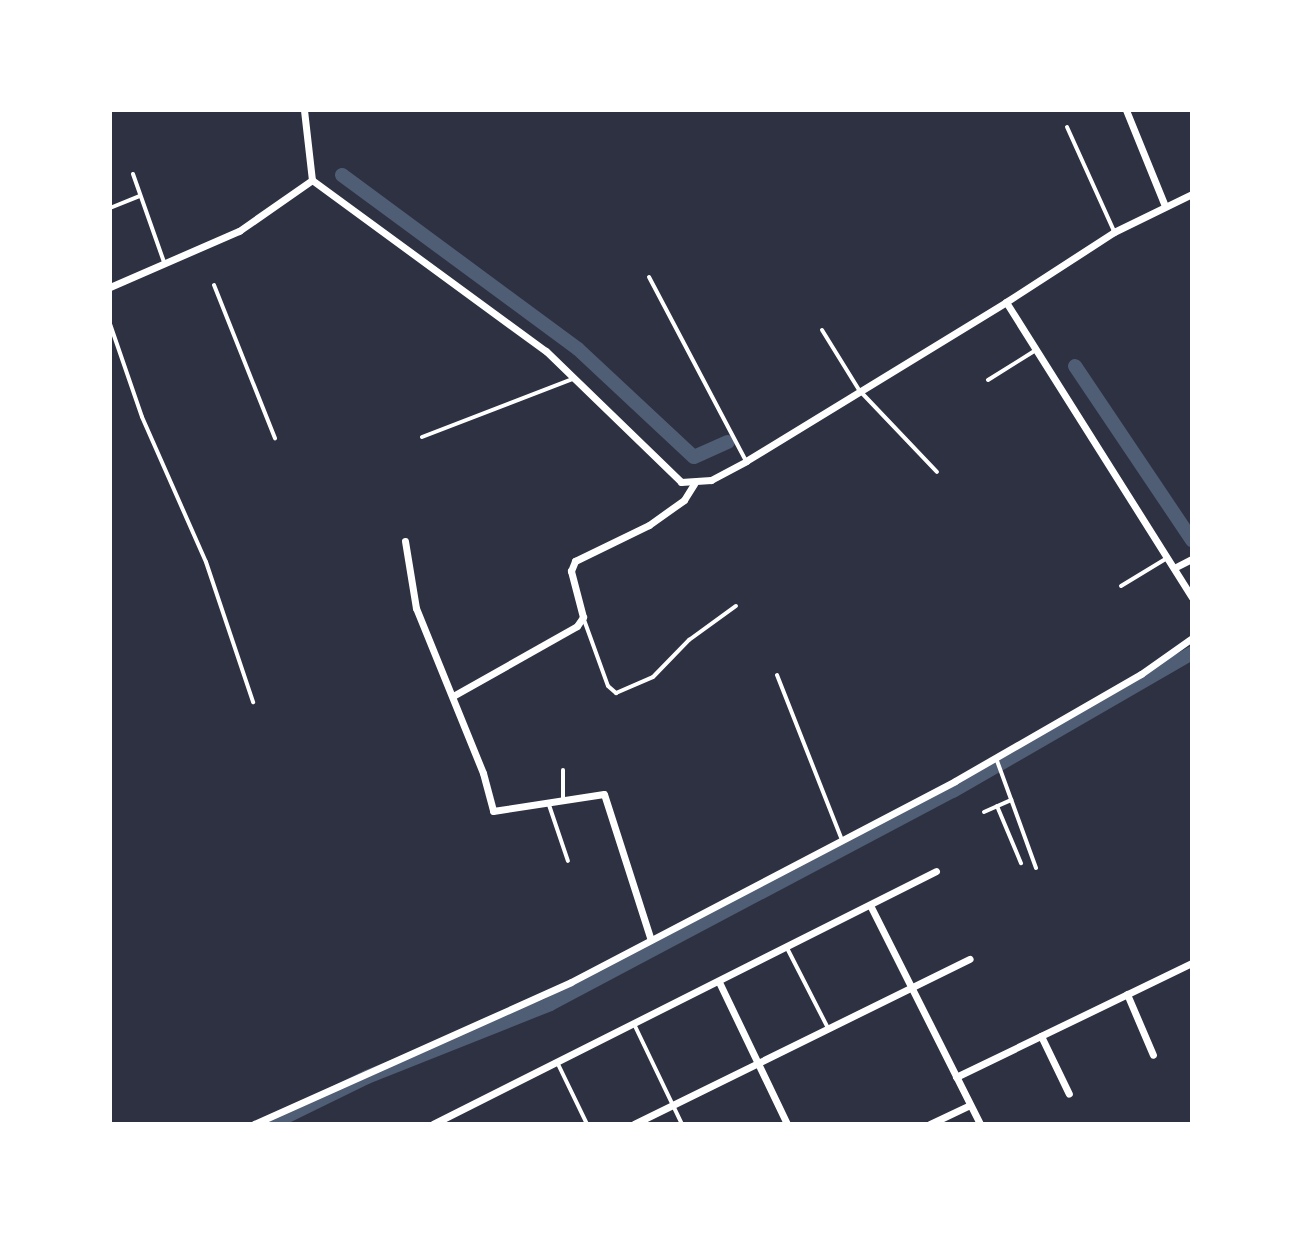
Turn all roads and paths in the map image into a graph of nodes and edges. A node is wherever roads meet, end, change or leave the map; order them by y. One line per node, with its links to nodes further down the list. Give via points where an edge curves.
1 (304, 110): 5 (street)
2 (1126, 110): 8 (street)
3 (1067, 127): 10 (lane)
4 (133, 174): 7 (lane)
5 (312, 180): 11 (street, via 274,212); 21 (street, via 505,318)
6 (1192, 194): 8 (street)
7 (139, 196): 9 (lane); 13 (lane)
8 (1165, 206): 10 (street)
9 (110, 208)
10 (1114, 232): 17 (street)
11 (200, 247): 12 (lane); 13 (street)
12 (203, 257)
13 (165, 263): 16 (street)
14 (649, 277): 26 (lane)
15 (214, 285): 25 (lane)
16 (110, 287)
17 (1006, 302): 20 (street); 23 (street)
18 (110, 324): 40 (lane, via 142,417 206,562)
19 (822, 330): 23 (lane)
20 (1036, 350): 22 (lane); 30 (street)
21 (574, 378): 24 (lane); 28 (street, via 669,474)
22 (988, 380)
23 (859, 390): 26 (street); 27 (lane)
24 (422, 437)
25 (275, 438)
26 (746, 461): 28 (street)
27 (937, 472)
28 (694, 484): 36 (street, via 684,500 649,525 575,561 571,571)
29 (405, 541): 39 (street, via 416,608 432,658)
30 (1168, 558): 32 (street); 33 (lane)
31 (1192, 559): 32 (street)
32 (1174, 568): 34 (street)
33 (1121, 586)
34 (1192, 597)
35 (736, 606): 36 (lane, via 689,640 653,677 616,693 608,686)
36 (583, 617): 39 (street)
37 (1192, 638): 41 (street)
38 (777, 675): 48 (lane)
39 (453, 696): 45 (street, via 493,811)
40 (253, 702)
41 (996, 760): 43 (lane); 48 (street)
42 (563, 770): 44 (lane)
43 (1011, 800): 46 (lane); 51 (lane)
44 (563, 801): 45 (street); 54 (street, via 604,794)
45 (549, 805): 49 (lane)
46 (997, 806): 47 (lane); 50 (lane)
47 (984, 812)
48 (842, 840): 54 (street)
49 (568, 861)
50 (1021, 863)
51 (1036, 868)
52 (936, 871): 53 (street)
53 (871, 907): 55 (street); 59 (street)
54 (651, 940): 71 (street, via 521,1006)
55 (787, 948): 58 (street); 62 (lane)
56 (970, 959): 59 (street)
57 (1192, 964): 60 (street)
58 (719, 982): 61 (street); 66 (street)
59 (911, 988): 62 (street); 67 (street)
60 (1127, 994): 63 (street); 64 (street)
61 (634, 1024): 65 (street); 69 (lane)
62 (828, 1028): 66 (street)
63 (1041, 1036): 67 (street); 68 (street)
64 (1153, 1055)
65 (557, 1062): 72 (street); 73 (lane)
66 (758, 1063): 69 (street); 76 (street)
67 (956, 1077): 70 (street)
68 (1069, 1094)
69 (673, 1105): 74 (street); 75 (lane)
70 (970, 1105): 77 (street); 78 (street)
71 (254, 1124)
72 (433, 1124)
73 (587, 1124)
74 (634, 1124)
75 (682, 1124)
76 (787, 1124)
77 (930, 1124)
78 (980, 1124)

